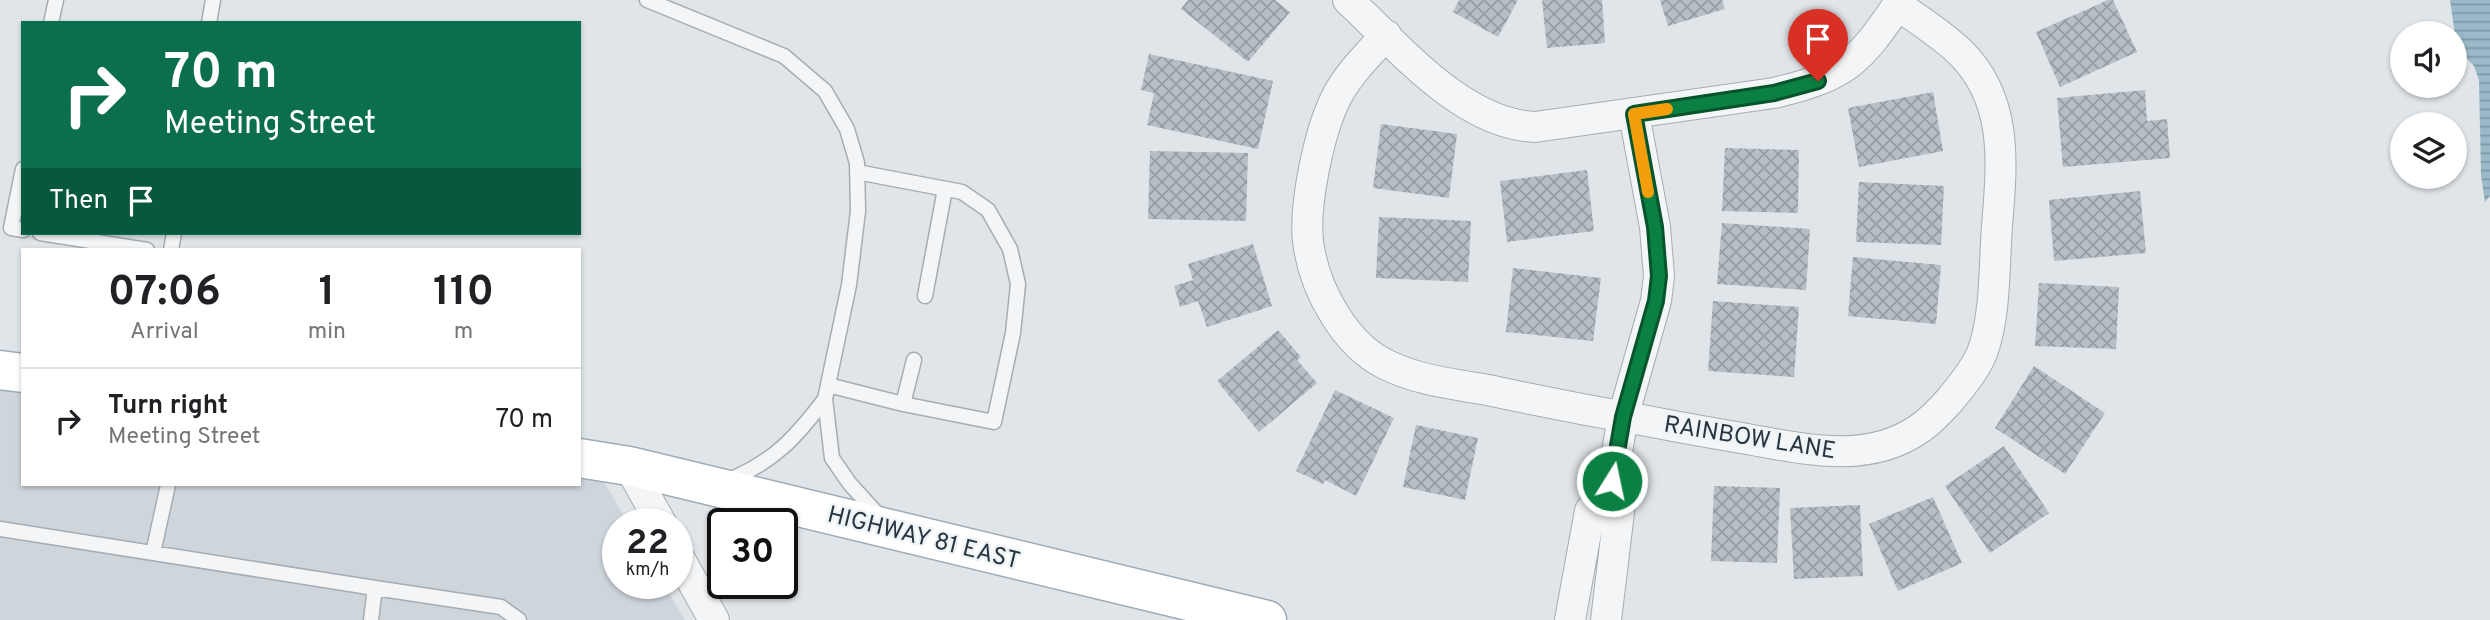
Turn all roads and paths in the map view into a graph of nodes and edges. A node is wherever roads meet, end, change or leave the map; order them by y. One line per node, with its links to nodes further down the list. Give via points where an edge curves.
1 (55, 0): 6 (lane)
2 (213, 0): 7 (lane)
3 (647, 0): 10 (lane, via 785,56 825,91 847,129)
4 (1348, 0): 8 (street)
5 (1899, 3): 9 (street, via 1860,55 1826,78 1774,93); 22 (street, RAINBOW LANE, via 1971,64 1999,128 2003,159 1990,320 1974,368 1944,407 1919,429 1861,451 1806,450)
6 (51, 21)
7 (209, 21)
8 (1386, 35): 9 (street, via 1449,93 1508,123 1545,127); 22 (street, RAINBOW LANE, via 1343,86 1319,142 1308,213 1309,249 1337,317 1370,355 1416,376)
9 (1634, 114): 22 (street, via 1655,227 1659,276)
10 (857, 172): 12 (lane); 20 (lane, via 858,211 849,285)
11 (21, 189): 13 (lane)
12 (945, 189): 16 (lane); 21 (lane, via 962,192 988,211 1010,249 1018,284 1013,333 994,422)
13 (17, 229)
14 (53, 235): 15 (lane)
15 (134, 248)
16 (925, 296)
17 (914, 360): 21 (lane)
18 (0, 370): 19 (main road)
19 (21, 373)
20 (826, 392): 21 (lane); 27 (lane, via 799,434 769,460); 30 (lane, via 832,458)
21 (903, 404)
22 (1623, 417): 25 (street)
23 (581, 458): 24 (main road, HIGHWAY 81 EAST)
24 (629, 466): 27 (main road, HIGHWAY 81 EAST); 28 (street)
25 (1612, 481): 38 (street, via 1590,511); 39 (street, via 1619,512)
26 (168, 486): 31 (lane)
27 (714, 487): 30 (main road, HIGHWAY 81 EAST)
28 (653, 508)
29 (0, 529): 31 (lane)
30 (891, 529): 37 (main road, HIGHWAY 81 EAST)
31 (153, 553): 33 (lane)
32 (693, 583): 36 (street)
33 (375, 588): 34 (lane); 35 (lane, via 501,607)
34 (372, 620)
35 (519, 620)
36 (713, 620)
37 (1267, 620)
38 (1570, 620)
39 (1606, 620)

